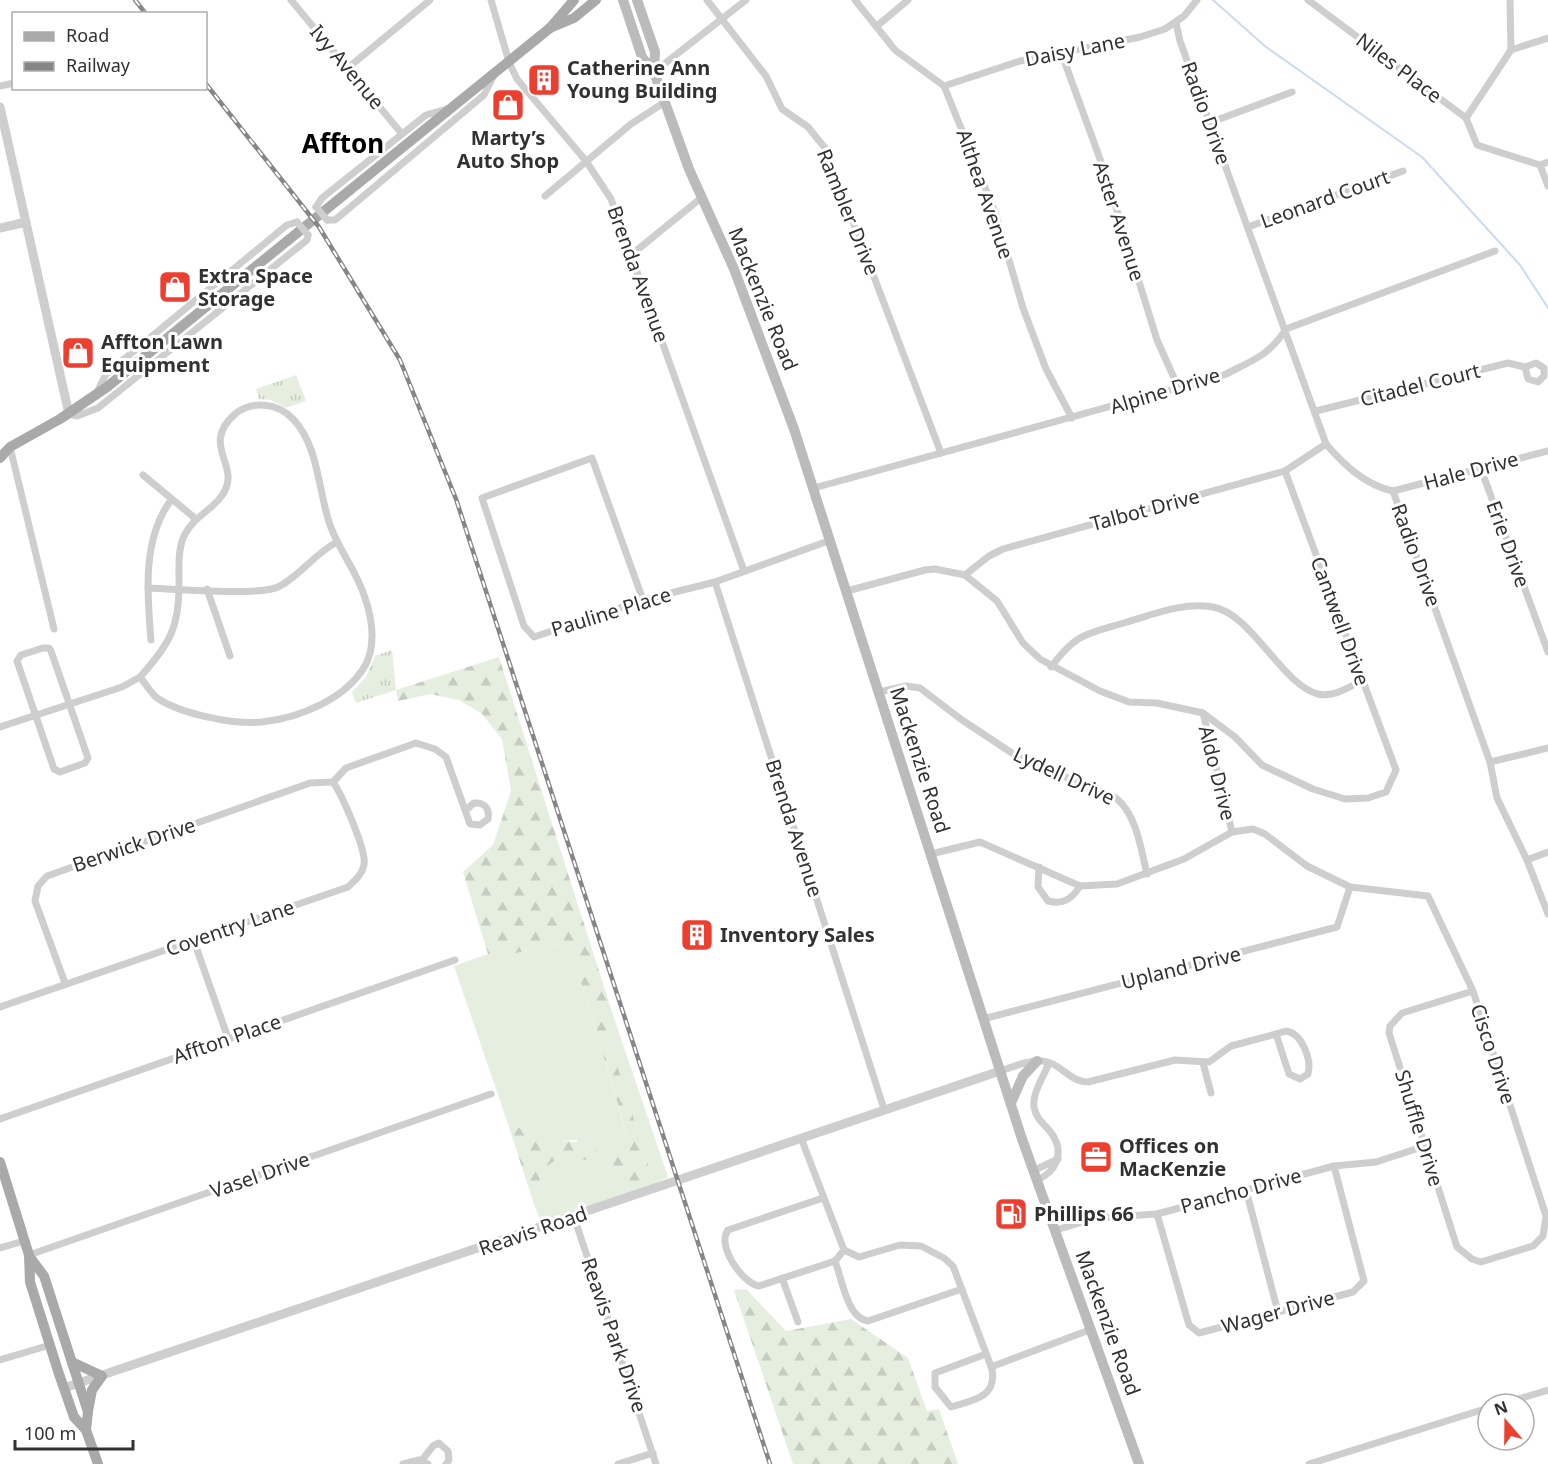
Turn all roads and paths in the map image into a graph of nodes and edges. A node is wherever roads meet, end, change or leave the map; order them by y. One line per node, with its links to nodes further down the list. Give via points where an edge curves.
1 (291, 0): 23 (street, Ivy Avenue)
2 (430, 0): 23 (street)
3 (491, 0): 22 (street, Brenda Avenue)
4 (574, 0): 18 (main road)
5 (596, 0): 18 (main road, via 574,18)
6 (623, 0): 24 (main road, Mackenzie Road, via 642,57)
7 (637, 0): 24 (main road, Mackenzie Road, via 655,52)
8 (707, 0): 15 (street, Rambler Drive)
9 (746, 0): 15 (street)
10 (855, 0): 17 (street)
11 (908, 0): 17 (street)
12 (1197, 0): 16 (street, Daisy Lane)
13 (1308, 0): 31 (street, Niles Place)
14 (1510, 0): 20 (street)
15 (722, 18): 24 (street); 55 (street, Rambler Drive, via 766,76 782,109 808,127 825,148)
16 (1176, 23): 21 (street, Daisy Lane, via 1140,37); 32 (street, Radio Drive)
17 (877, 26): 26 (street, via 896,50)
18 (550, 28): 22 (main road)
19 (1548, 38): 20 (street)
20 (1511, 50): 31 (street)
21 (1061, 52): 26 (street, Daisy Lane); 47 (street, Aster Avenue, via 1108,181 1157,340)
22 (508, 62): 25 (main road); 34 (street, Brenda Avenue, via 517,79)
23 (349, 68): 33 (street, Ivy Avenue)
24 (654, 72): 28 (main road, Mackenzie Road)
25 (495, 73): 30 (main road); 33 (street, bridge, via 484,95 335,220 327,220 316,207 322,198)
26 (944, 86): 51 (street, Althea Avenue, via 995,212 1023,308 1046,369)
27 (1292, 92): 32 (street)
28 (665, 102): 34 (street); 39 (main road, Mackenzie Road)
29 (0, 107): 40 (street)
30 (453, 107): 33 (street, via 426,115); 48 (main road)
31 (1466, 118): 35 (street, via 1477,145)
32 (1209, 123): 41 (street, Radio Drive)
33 (402, 134)
34 (586, 161): 38 (street); 44 (street, Brenda Avenue, via 611,199)
35 (1544, 164): 37 (street)
36 (1402, 171): 41 (street, Leonard Court)
37 (1548, 186)
38 (545, 196)
39 (701, 198): 44 (street); 60 (main road, Mackenzie Road, via 742,289)
40 (26, 222): 42 (street); 50 (street)
41 (1248, 227): 45 (street, Radio Drive)
42 (0, 228)
43 (1495, 251): 45 (street)
44 (631, 255): 66 (street, Brenda Avenue)
45 (1286, 329): 47 (street, Alpine Drive, via 1275,346 1263,355 1224,375); 49 (street, Radio Drive)
46 (1525, 367): 49 (street, Citadel Court, via 1508,363)
47 (1179, 389): 51 (street, Alpine Drive)
48 (95, 396): 50 (main road); 50 (street, bridge, via 106,374 292,222 297,222 308,235 307,240 98,408 77,416)
49 (1316, 411): 52 (street, Radio Drive)
50 (69, 414): 53 (main road)
51 (1072, 418): 55 (street, Alpine Drive)
52 (1326, 444): 58 (street, Talbot Drive); 61 (street, Radio Drive, via 1364,479)
53 (5, 448): 56 (main road); 74 (street)
54 (1548, 451): 57 (street, Hale Drive)
55 (941, 453): 60 (street, Alpine Drive)
56 (0, 458)
57 (1480, 469): 61 (street, Hale Drive); 76 (street, Erie Drive)
58 (1285, 471): 67 (street, Talbot Drive, via 1002,549); 80 (street, Cantwell Drive)
59 (143, 475): 62 (street)
60 (814, 488): 64 (main road, Mackenzie Road)
61 (1393, 491): 87 (street, Radio Drive)
62 (172, 499): 63 (street); 69 (street, via 156,527)
63 (196, 519): 65 (street, via 224,494 228,482 219,448 224,426 245,408 270,406 292,418 300,429 317,470); 70 (street, via 184,534 180,548)
64 (831, 540): 66 (street, Pauline Place); 72 (main road, Mackenzie Road)
65 (337, 542): 71 (street, via 276,588); 79 (street, via 355,570 373,630 366,664 353,681 328,700 278,720 232,720 186,711 156,697)
66 (744, 571): 68 (street, Pauline Place)
67 (965, 575): 72 (street, via 925,570); 78 (street, via 997,601 1023,643)
68 (715, 582): 73 (street, Pauline Place); 114 (street, Brenda Avenue)
69 (148, 588): 70 (street); 75 (street)
70 (179, 589): 71 (street); 79 (street, via 172,636)
71 (207, 590): 77 (street)
72 (847, 591): 81 (main road, Mackenzie Road)
73 (643, 600): 73 (street, Pauline Place, via 534,637 524,626 482,498 592,458)
74 (54, 629)
75 (151, 640)
76 (1548, 652)
77 (230, 656)
78 (1051, 667): 80 (street, via 1066,646 1081,636 1171,609 1214,607 1226,612 1298,682 1317,694 1338,692); 83 (street, via 1129,702)
79 (140, 677): 82 (street)
80 (1361, 681): 83 (street, Cantwell Drive, via 1396,770 1386,792 1368,798 1345,799 1297,783 1263,765)
81 (879, 692): 92 (main road, Mackenzie Road); 95 (street, Lydell Drive, via 906,686 920,688 1018,757 1116,798 1127,809)
82 (69, 705): 84 (street); 84 (street, via 51,651 43,648 18,657); 84 (street, via 88,761 60,772 54,769)
83 (1203, 713): 90 (street, Aldo Drive)
84 (37, 714): 85 (street)
85 (0, 727)
86 (1548, 748): 87 (street)
87 (1490, 762): 93 (street, Radio Drive, via 1497,798)
88 (333, 782): 89 (street, via 346,768 416,743 435,748 446,757); 99 (street, Coventry Lane, via 344,798 365,862 360,875 348,887); 101 (street, Berwick Drive, via 310,783 47,876 38,886 35,901)
89 (466, 810)
90 (1232, 832): 95 (street); 97 (street, via 1259,831 1307,866)
91 (1548, 852): 93 (street)
92 (931, 854): 94 (street, via 980,842); 104 (main road, Mackenzie Road)
93 (1527, 860): 98 (street, Radio Drive)
94 (1039, 867): 96 (street); 96 (street, via 1038,887 1048,901 1066,901)
95 (1147, 874): 96 (street, via 1117,884)
96 (1080, 886)
97 (1350, 887): 102 (street, Cisco Drive, via 1428,896); 104 (street, Upland Drive, via 1337,927)
98 (1548, 914)
99 (194, 940): 101 (street, Coventry Lane); 106 (street)
100 (454, 960): 106 (street, Affton Place)
101 (65, 983): 103 (street, Coventry Lane)
102 (1473, 991): 117 (street, Shuffle Drive, via 1402,1013 1390,1026); 127 (street, Cisco Drive, via 1546,1216 1543,1236 1533,1246 1481,1262)
103 (0, 1007)
104 (983, 1019): 110 (main road, Mackenzie Road)
105 (1276, 1034): 105 (street, via 1292,1032 1299,1039 1309,1065 1305,1077 1295,1079 1289,1074); 109 (street, via 1231,1046)
106 (228, 1038): 115 (street, Affton Place)
107 (1037, 1061): 108 (street); 110 (street); 113 (main road, via 1023,1076)
108 (1049, 1063): 109 (street, via 1074,1080 1088,1082 1175,1060); 120 (street, via 1034,1104 1037,1115 1052,1134 1058,1159)
109 (1203, 1063): 111 (street)
110 (1000, 1071): 113 (main road, Mackenzie Road); 114 (street, Reavis Road)
111 (1211, 1093)
112 (491, 1094): 130 (street, Vasel Drive)
113 (1011, 1104): 120 (main road, Mackenzie Road)
114 (884, 1109): 116 (street, Reavis Road)
115 (0, 1119)
116 (801, 1138): 122 (street); 124 (street, Reavis Road)
117 (1425, 1146): 119 (street, Pancho Drive, via 1376,1162); 127 (street, Shuffle Drive)
118 (0, 1162): 126 (main road)
119 (1334, 1166): 121 (street, Pancho Drive); 134 (street, Wager Drive, via 1364,1281 1353,1292)
120 (1035, 1175): 125 (main road, Mackenzie Road)
121 (1246, 1190): 123 (street, Pancho Drive); 134 (street)
122 (823, 1198): 129 (street); 132 (street, via 725,1233 732,1261 752,1285)
123 (1158, 1214): 125 (street, Pancho Drive, via 1096,1218); 134 (street, Wager Drive, via 1189,1325 1199,1333)
124 (574, 1217): 142 (street, Reavis Road); 148 (street, Reavis Park Drive)
125 (1056, 1230): 136 (main road, Mackenzie Road)
126 (24, 1241): 128 (street); 130 (main road)
127 (1457, 1247)
128 (0, 1248)
129 (844, 1250): 131 (street); 133 (street, via 859,1257 900,1245 921,1246 953,1266)
130 (29, 1255): 137 (main road, via 30,1282); 140 (main road, via 44,1276)
131 (836, 1261): 132 (street); 133 (street, via 853,1313 862,1321)
132 (782, 1278): 135 (street)
133 (962, 1289): 138 (street)
134 (1278, 1312)
135 (798, 1322)
136 (1092, 1329): 141 (street); 155 (main road, Mackenzie Road)
137 (50, 1345): 139 (street); 144 (main road)
138 (986, 1354): 141 (street); 141 (street, via 935,1373 935,1387 951,1407 986,1396 992,1387)
139 (0, 1360)
140 (72, 1362): 142 (main road); 143 (main road)
141 (991, 1366)
142 (102, 1376): 143 (street, Reavis Road); 145 (main road, via 92,1390)
143 (78, 1384): 144 (street, Reavis Road); 145 (main road)
144 (64, 1388): 147 (main road, via 74,1417)
145 (88, 1412): 147 (main road)
146 (1476, 1412): 156 (street)
147 (86, 1430): 150 (main road)
148 (653, 1453): 153 (street); 154 (street, Reavis Park Drive)
149 (423, 1461): 151 (street); 152 (street, via 439,1443 448,1450)
150 (98, 1464)
151 (403, 1464)
152 (446, 1464)
153 (618, 1464)
154 (656, 1464)
155 (1138, 1464)
156 (1309, 1464)

